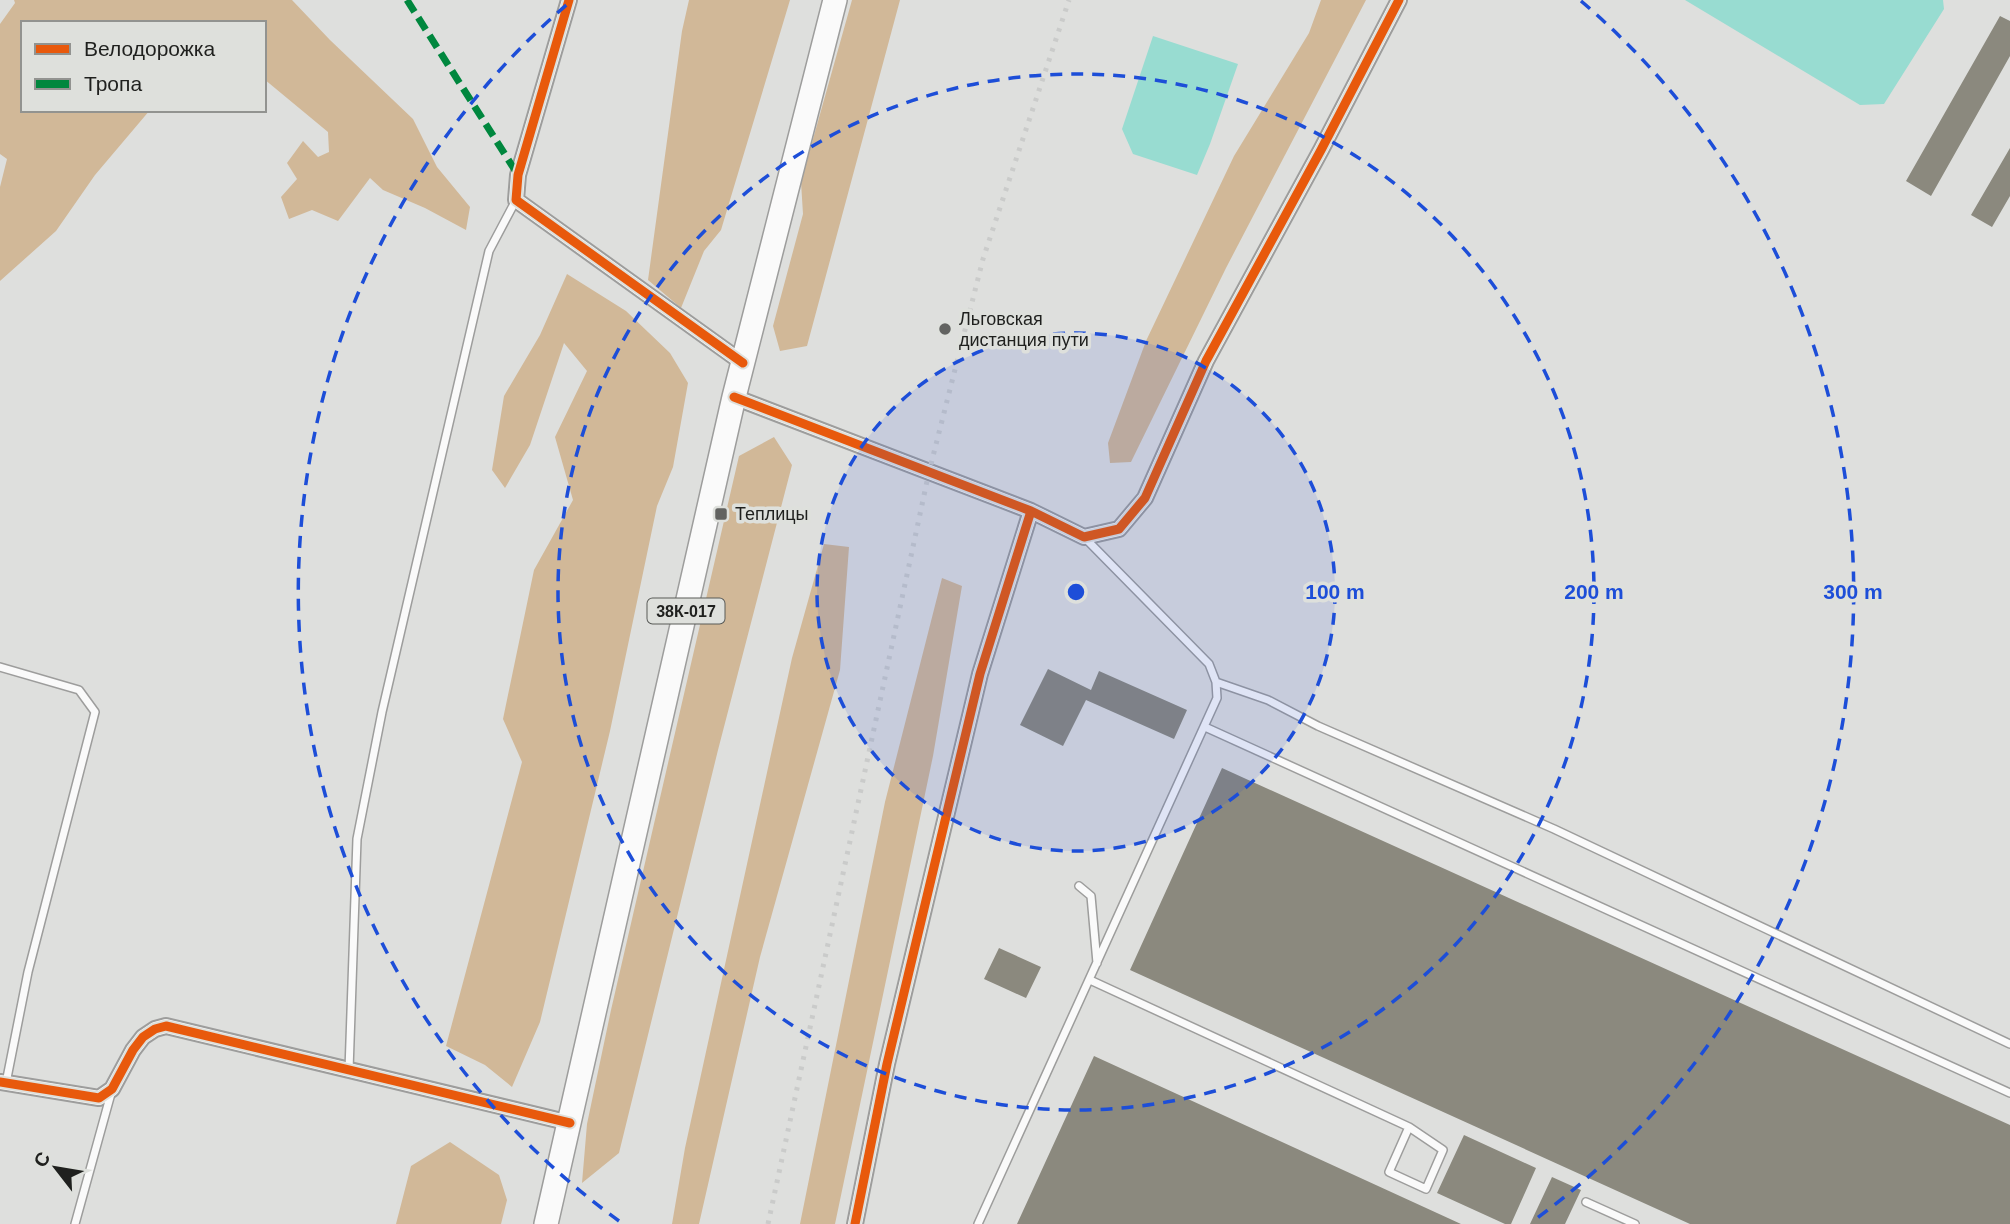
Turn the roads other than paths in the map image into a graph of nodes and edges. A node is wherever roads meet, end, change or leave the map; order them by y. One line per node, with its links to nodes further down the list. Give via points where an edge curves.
1 (569, 0): 4 (street, via 518,175)
2 (835, 0): 5 (main road, 38К-017)
3 (1399, 0): 8 (street, via 1206,361 1145,498 1119,529)
4 (516, 200): 5 (street); 16 (lane, via 489,251 357,838)
5 (743, 363): 6 (main road, 38К-017)
6 (734, 397): 7 (street); 20 (main road, 38К-017)
7 (1031, 511): 8 (street); 25 (street, via 979,674 887,1064)
8 (1084, 537): 10 (lane, via 1209,664)
9 (0, 667): 17 (lane, via 79,690 95,712)
10 (1216, 682): 11 (lane, via 1217,698); 15 (lane, via 1268,700 1554,829)
11 (1205, 727): 13 (lane); 19 (lane)
12 (1079, 886): 13 (lane, via 1091,896)
13 (1097, 964): 14 (lane)
14 (1090, 980): 21 (lane); 26 (lane)
15 (2010, 1044)
16 (349, 1070): 18 (street, via 166,1026 143,1037); 20 (street)
17 (3, 1083): 18 (street, via 99,1098)
18 (112, 1089): 23 (lane)
19 (2010, 1093)
20 (570, 1123): 24 (main road, 38К-017)
21 (1409, 1127): 21 (lane, via 1389,1172 1426,1189 1443,1150)
22 (1586, 1202): 27 (lane)
23 (75, 1224)
24 (546, 1224)
25 (855, 1224)
26 (978, 1224)
27 (1635, 1224)

